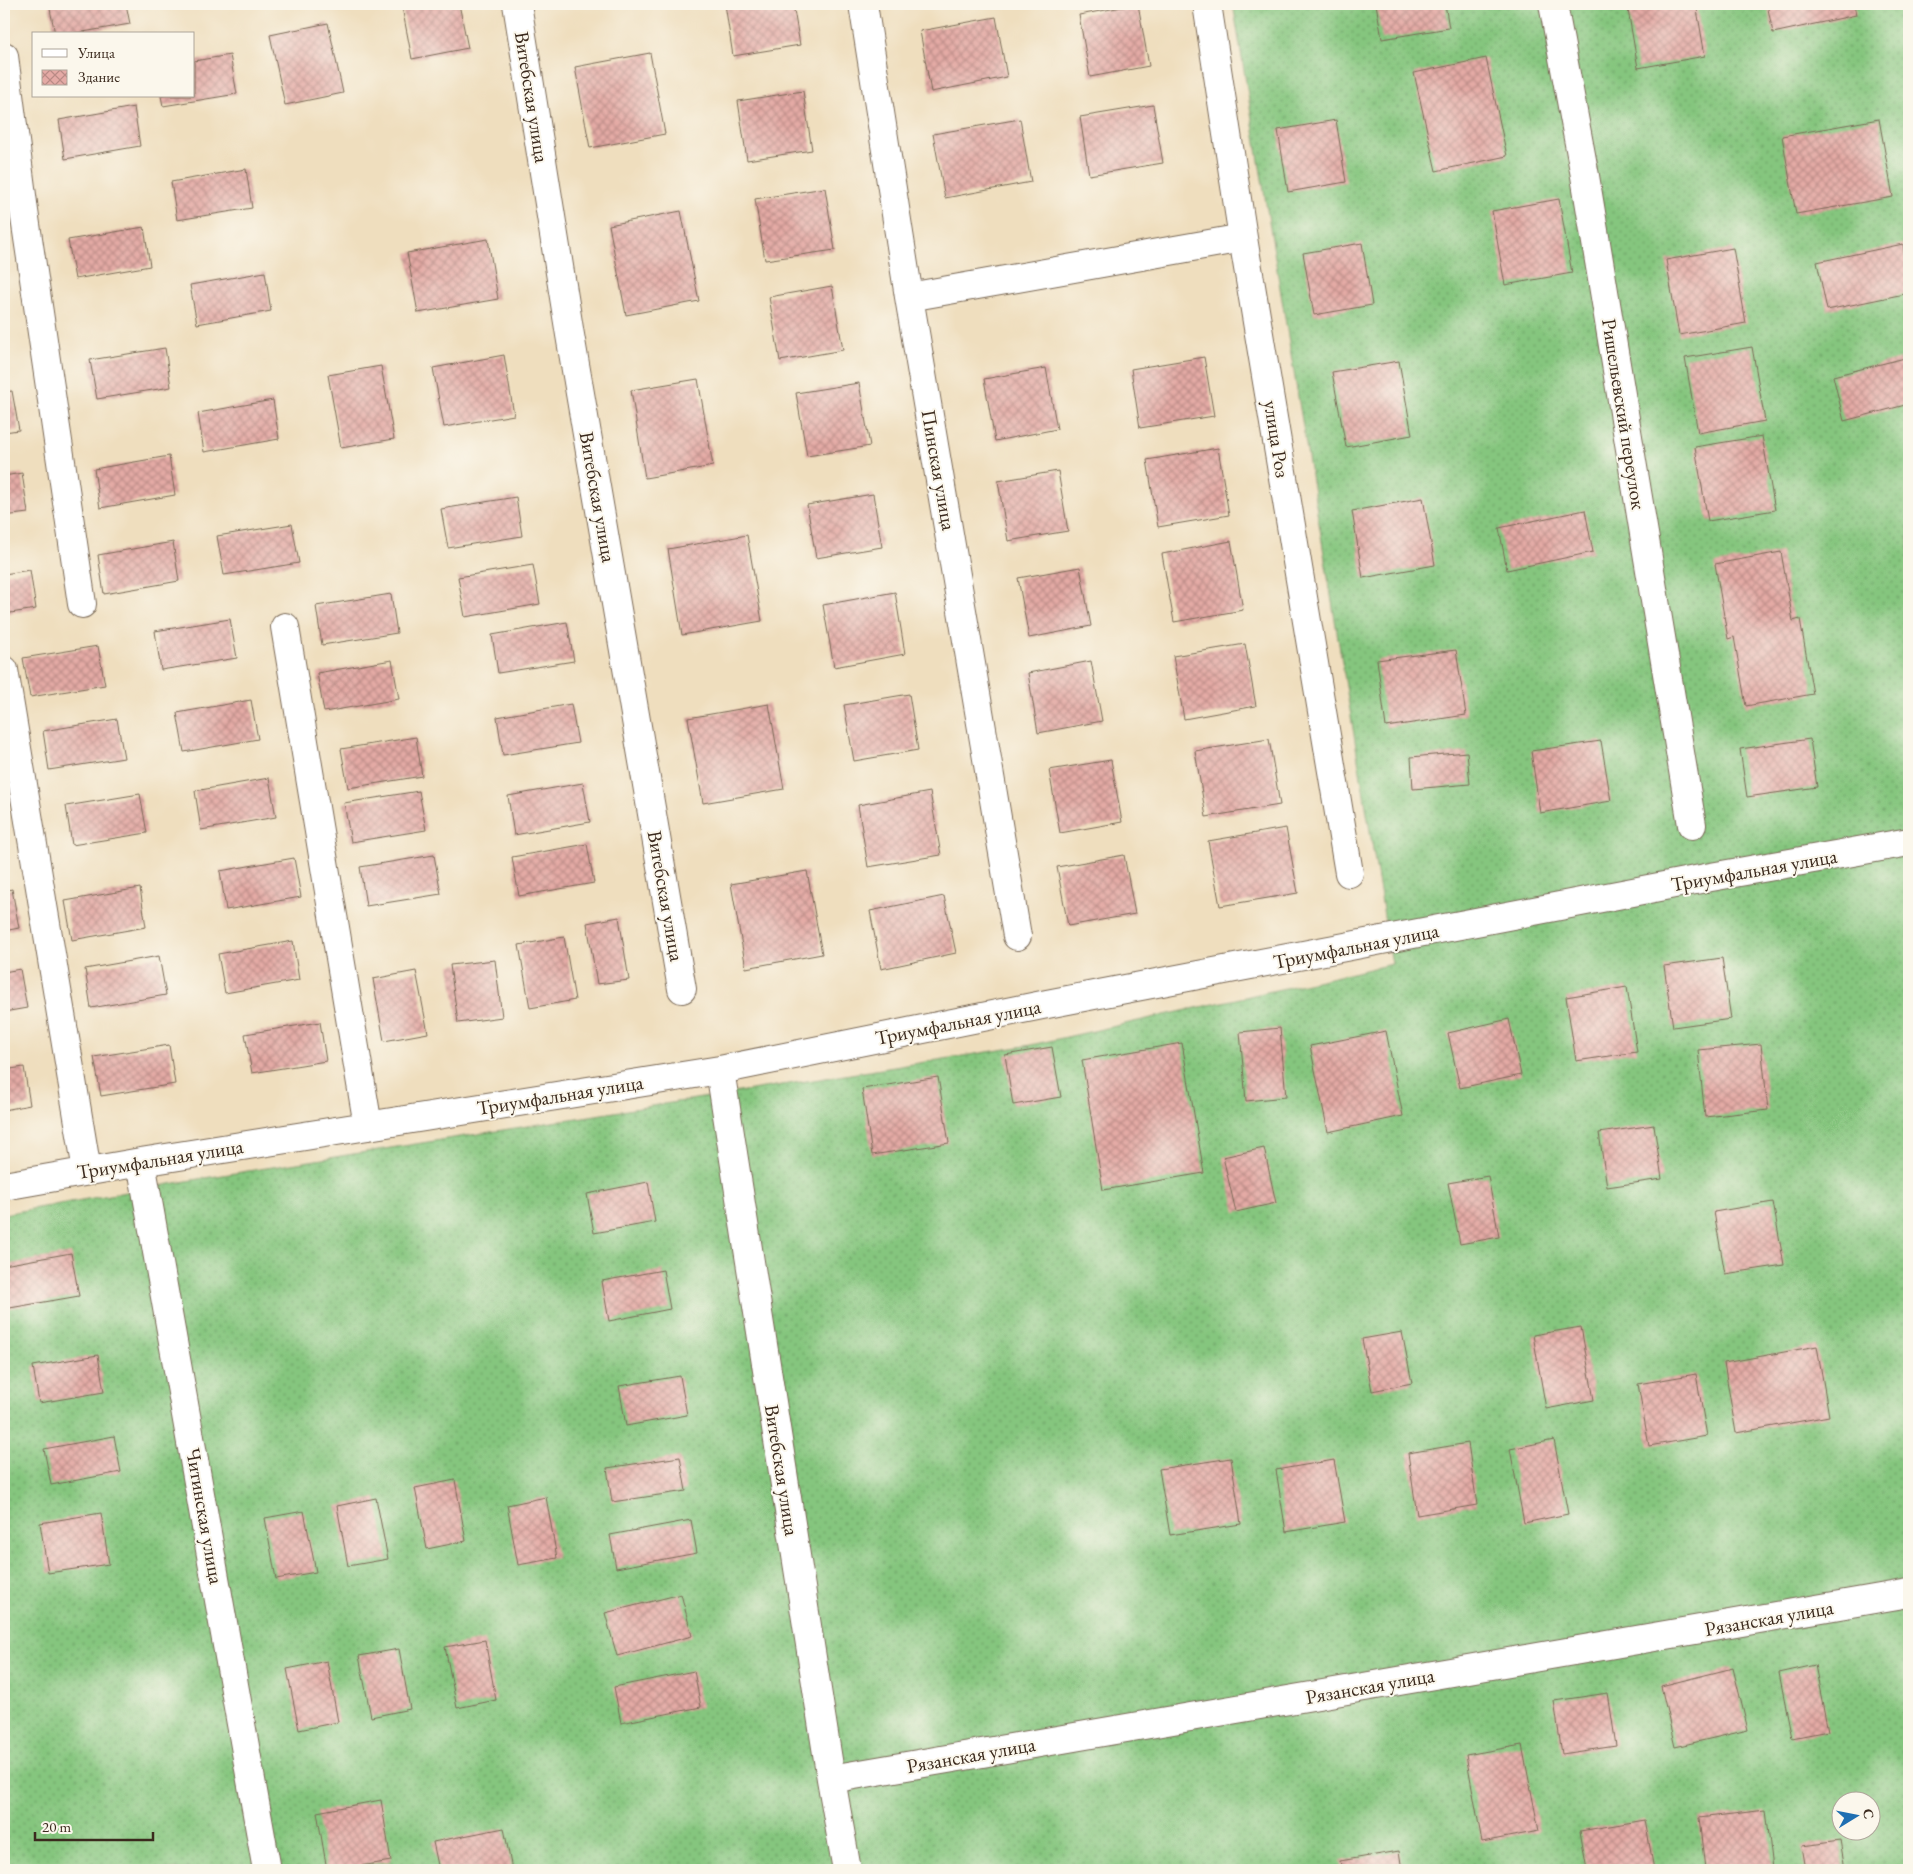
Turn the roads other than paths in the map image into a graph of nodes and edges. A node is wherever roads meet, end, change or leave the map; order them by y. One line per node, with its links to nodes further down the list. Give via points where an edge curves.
1 (517, 4): 16 (street, Витебская улица, via 571,345)
2 (863, 4): 8 (street, Пинская улица)
3 (1206, 4): 7 (street, улица Роз)
4 (1553, 4): 12 (street, Ришельевский переулок, via 1585,176)
5 (4, 56): 6 (street)
6 (14, 213): 9 (street)
7 (1243, 238): 8 (street); 14 (street, улица Роз)
8 (909, 297): 15 (street, Пинская улица)
9 (82, 604)
10 (286, 627): 18 (street)
11 (4, 670): 20 (street)
12 (1692, 825)
13 (1909, 842): 17 (street, Триумфальная улица, via 1056,1002)
14 (1349, 873)
15 (1017, 936)
16 (682, 989)
17 (720, 1070): 18 (street, Триумфальная улица); 23 (street, Витебская улица)
18 (368, 1126): 19 (street, Триумфальная улица)
19 (141, 1162): 20 (street, Триумфальная улица); 24 (street, Читинская улица)
20 (87, 1171): 21 (street, Триумфальная улица)
21 (4, 1186)
22 (1909, 1594): 23 (street, Рязанская улица)
23 (831, 1779): 25 (street, Витебская улица)
24 (267, 1870)
25 (847, 1870)

